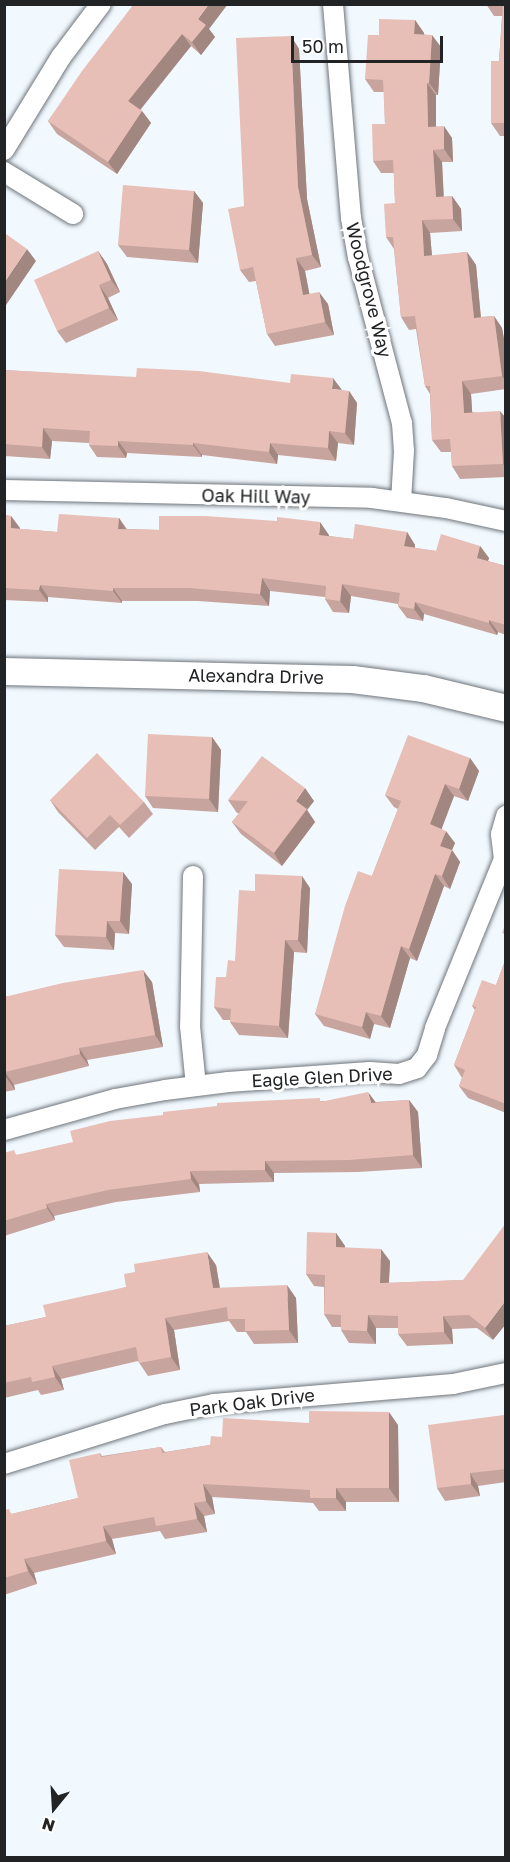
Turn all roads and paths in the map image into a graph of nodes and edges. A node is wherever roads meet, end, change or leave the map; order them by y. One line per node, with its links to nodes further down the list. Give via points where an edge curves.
1 (101, 4): 3 (street, via 61,57)
2 (333, 4): 7 (street, Woodgrove Way, via 351,218 360,267 402,423)
3 (4, 150)
4 (4, 172): 5 (street)
5 (74, 214)
6 (4, 490): 7 (street, Oak Hill Way)
7 (401, 501): 8 (street, Oak Hill Way)
8 (506, 521)
9 (4, 671): 10 (street, Alexandra Drive, via 342,678 423,688)
10 (506, 708)
11 (506, 816): 12 (street, Eagle Glen Drive, via 501,834)
12 (505, 858): 14 (street, Eagle Glen Drive, via 427,1055 417,1068 399,1074 370,1072)
13 (193, 876): 14 (street, via 190,1026)
14 (196, 1086): 15 (street, Eagle Glen Drive, via 115,1099)
15 (4, 1130)
16 (506, 1373): 17 (street, Park Oak Drive, via 453,1384 214,1404 165,1414)
17 (4, 1464)

